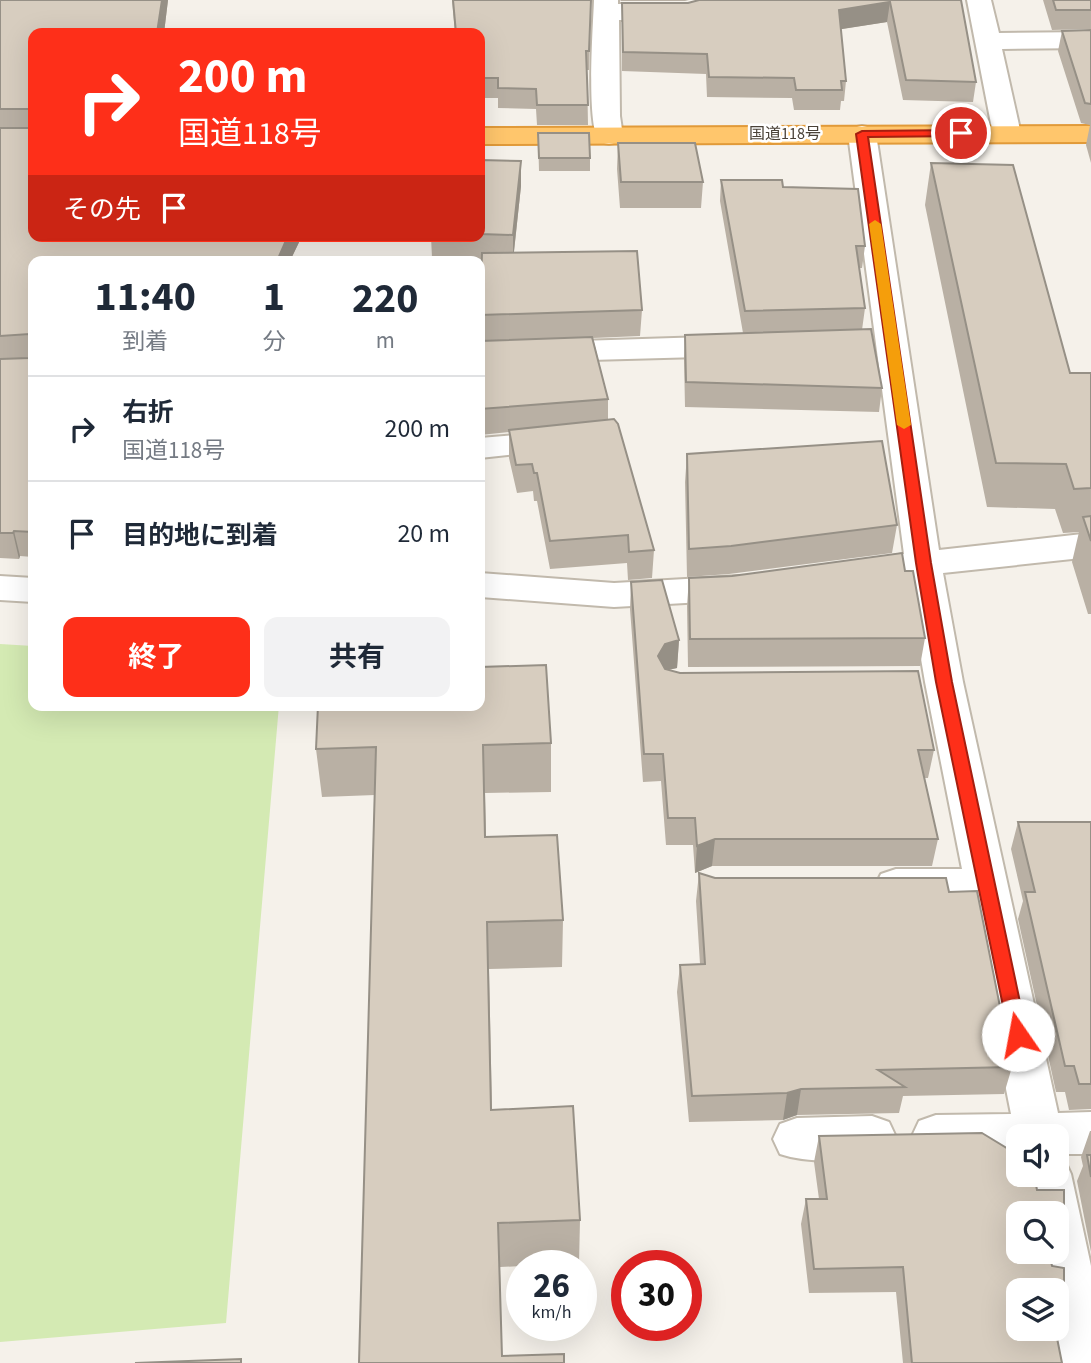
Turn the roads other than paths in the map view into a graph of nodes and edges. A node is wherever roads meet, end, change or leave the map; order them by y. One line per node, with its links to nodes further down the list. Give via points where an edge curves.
1 (979, 0): 5 (street)
2 (606, 6): 3 (street); 10 (street)
3 (698, 9)
4 (1091, 40): 5 (street)
5 (987, 41): 7 (street)
6 (862, 134): 7 (highway, 国道118号); 10 (highway, 国道118号); 16 (street, via 879,341)
7 (1007, 134): 8 (highway, 国道118号)
8 (1091, 134)
9 (485, 136): 10 (highway, 国道118号)
10 (609, 136)
11 (769, 345): 12 (street)
12 (485, 354)
13 (586, 439): 14 (street)
14 (485, 448)
15 (1091, 545): 16 (street)
16 (923, 563): 17 (street); 23 (street)
17 (873, 570)
18 (485, 585): 19 (street, via 614,595)
19 (771, 585)
20 (0, 589): 21 (street)
21 (28, 590)
22 (904, 682): 23 (street)
23 (944, 682): 25 (street)
24 (863, 886): 25 (street)
25 (987, 886): 26 (street)
26 (1036, 1124)
27 (1091, 1133): 29 (street)
28 (797, 1139): 30 (street)
29 (1069, 1140)
30 (1006, 1147)
31 (1065, 1264): 32 (street)
32 (1086, 1363)

